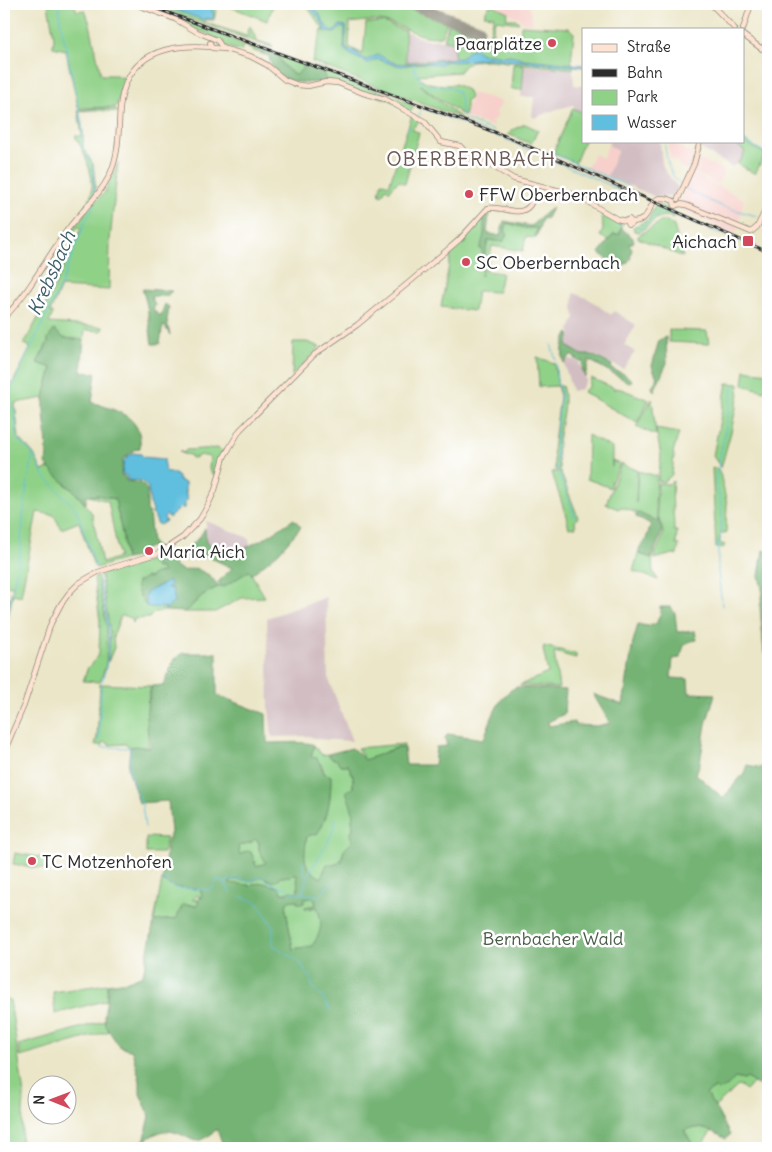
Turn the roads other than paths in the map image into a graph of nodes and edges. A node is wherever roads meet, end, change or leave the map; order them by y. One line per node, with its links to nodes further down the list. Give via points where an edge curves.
1 (135, 4): 8 (main road, via 175,19 208,36)
2 (711, 4): 4 (main road)
3 (751, 4): 5 (main road)
4 (734, 28)
5 (743, 28)
6 (744, 37): 7 (main road, via 762,49)
7 (768, 41)
8 (214, 43): 10 (main road, via 255,58 294,84 335,82 388,100 424,121 441,142 460,146 469,156 517,180); 13 (main road, via 162,50 144,59 132,72 121,101 119,145 108,179)
9 (699, 142): 11 (main road, via 694,164)
10 (538, 186): 11 (main road, via 576,195 629,225 646,218 657,199); 14 (main road, via 531,204 524,211 488,208 450,247 355,327 314,354 240,430 224,457 208,507 183,536 159,552 98,572 79,583 65,597 51,623 24,705)
11 (677, 202): 12 (main road, via 750,232 755,230)
12 (768, 205)
13 (4, 318)
14 (4, 752)

